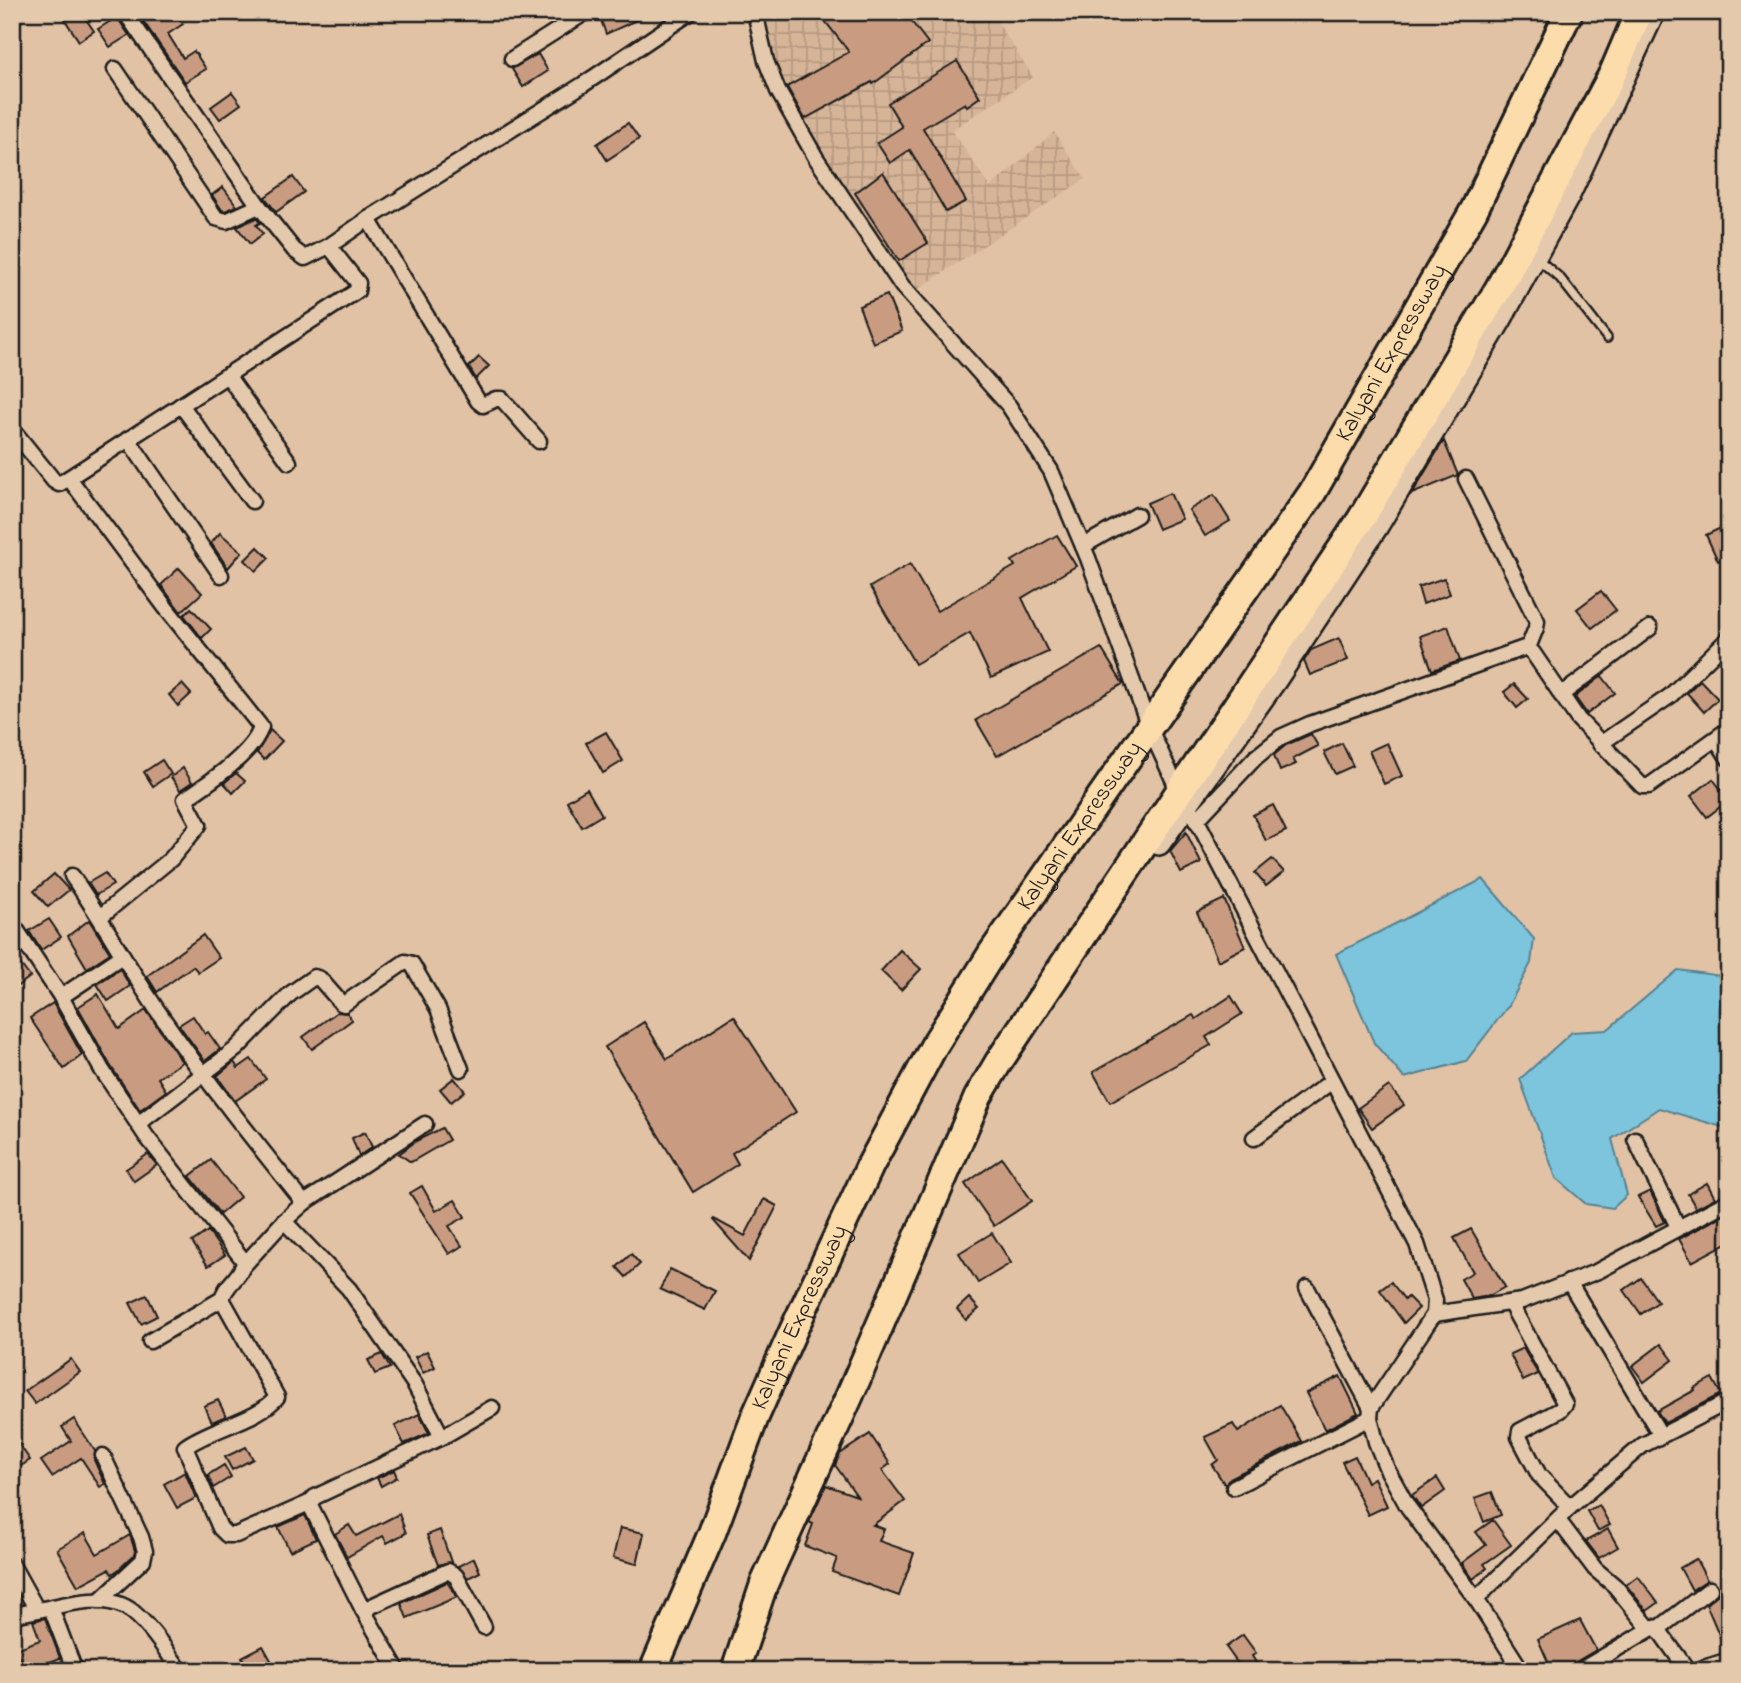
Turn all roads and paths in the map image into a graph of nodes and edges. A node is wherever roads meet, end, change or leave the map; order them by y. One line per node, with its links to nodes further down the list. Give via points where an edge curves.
1 (125, 12): 10 (street)
2 (586, 12): 8 (street)
3 (691, 12): 11 (street, via 584,85)
4 (755, 12): 25 (street, via 774,81 816,158 902,286 1009,406 1051,471)
5 (1569, 12): 31 (highway, Kalyani Expressway, via 1474,210 1312,493)
6 (1639, 12): 36 (highway, via 1613,73 1499,288)
7 (1654, 12): 13 (street)
8 (512, 59)
9 (115, 69): 10 (street, via 216,218 226,221)
10 (259, 206): 12 (street, via 302,257)
11 (368, 219): 12 (street); 19 (street, via 475,398 483,405 502,399)
12 (328, 246): 15 (street, via 359,289)
13 (1535, 257): 14 (lane, via 1560,278); 36 (street, via 1376,528)
14 (1607, 338)
15 (227, 375): 16 (street); 20 (street)
16 (181, 405): 18 (street); 23 (street)
17 (12, 429): 21 (street, via 54,481 59,484)
18 (128, 439): 21 (street); 26 (street)
19 (539, 441)
20 (289, 462)
21 (69, 478): 38 (street, via 261,727 223,772 186,799 200,825 178,850)
22 (1466, 479): 29 (street, via 1537,621)
23 (252, 501)
24 (1137, 515): 25 (street)
25 (1083, 546): 31 (street)
26 (221, 575)
27 (1650, 628): 30 (street)
28 (1729, 638): 34 (street, via 1670,696)
29 (1528, 648): 30 (street); 36 (street, via 1281,737)
30 (1561, 695): 34 (street)
31 (1149, 727): 36 (street); 83 (highway, Kalyani Expressway, via 992,953 935,1044 870,1166 755,1418)
32 (1729, 729): 33 (street)
33 (1716, 739): 34 (street, via 1646,787); 35 (street)
34 (1600, 744)
35 (1729, 759)
36 (1188, 806): 44 (street); 84 (highway, via 978,1097 764,1584)
37 (72, 876): 38 (street)
38 (101, 916): 40 (street)
39 (16, 929): 41 (street)
40 (122, 956): 41 (street); 43 (street)
41 (61, 998): 45 (street)
42 (461, 1069): 43 (street, via 438,1009 409,962 344,1004 314,977)
43 (204, 1073): 45 (street); 50 (street)
44 (1332, 1081): 47 (street); 58 (street, via 1417,1244 1435,1300)
45 (138, 1124): 53 (street)
46 (425, 1124): 50 (street)
47 (1254, 1138)
48 (1635, 1139): 52 (street)
49 (1729, 1201): 52 (street)
50 (304, 1203): 51 (street)
51 (284, 1221): 53 (street); 64 (street, via 349,1289 415,1385)
52 (1678, 1227): 54 (street)
53 (245, 1264): 56 (street)
54 (1569, 1282): 57 (street); 63 (street)
55 (1307, 1288): 62 (street)
56 (222, 1299): 59 (street); 67 (street, via 278,1397 185,1446 190,1460 227,1535)
57 (1510, 1303): 58 (street); 68 (street, via 1565,1404 1520,1431 1519,1437 1539,1475)
58 (1434, 1314): 62 (street)
59 (150, 1341)
60 (1729, 1401): 63 (street)
61 (492, 1408): 64 (street)
62 (1371, 1413): 66 (street); 72 (street, via 1376,1442 1408,1507)
63 (1660, 1434): 68 (street)
64 (442, 1437): 67 (street)
65 (103, 1455): 73 (street, via 145,1551 134,1570)
66 (1234, 1487)
67 (309, 1503): 75 (street)
68 (1570, 1507): 69 (street)
69 (1558, 1520): 72 (street); 78 (street, via 1597,1572)
70 (12, 1566): 74 (street)
71 (1710, 1589): 78 (street)
72 (1476, 1599): 85 (street)
73 (99, 1601): 74 (street); 81 (street, via 132,1611)
74 (44, 1609): 76 (street); 80 (street)
75 (363, 1610): 77 (street, via 448,1571 456,1576); 82 (street)
76 (12, 1615)
77 (484, 1627)
78 (1653, 1629): 86 (street); 87 (street)
79 (1729, 1660): 87 (street)
80 (75, 1671)
81 (181, 1671)
82 (398, 1671)
83 (653, 1671)
84 (734, 1671)
85 (1522, 1671)
86 (1579, 1671)
87 (1693, 1671)

